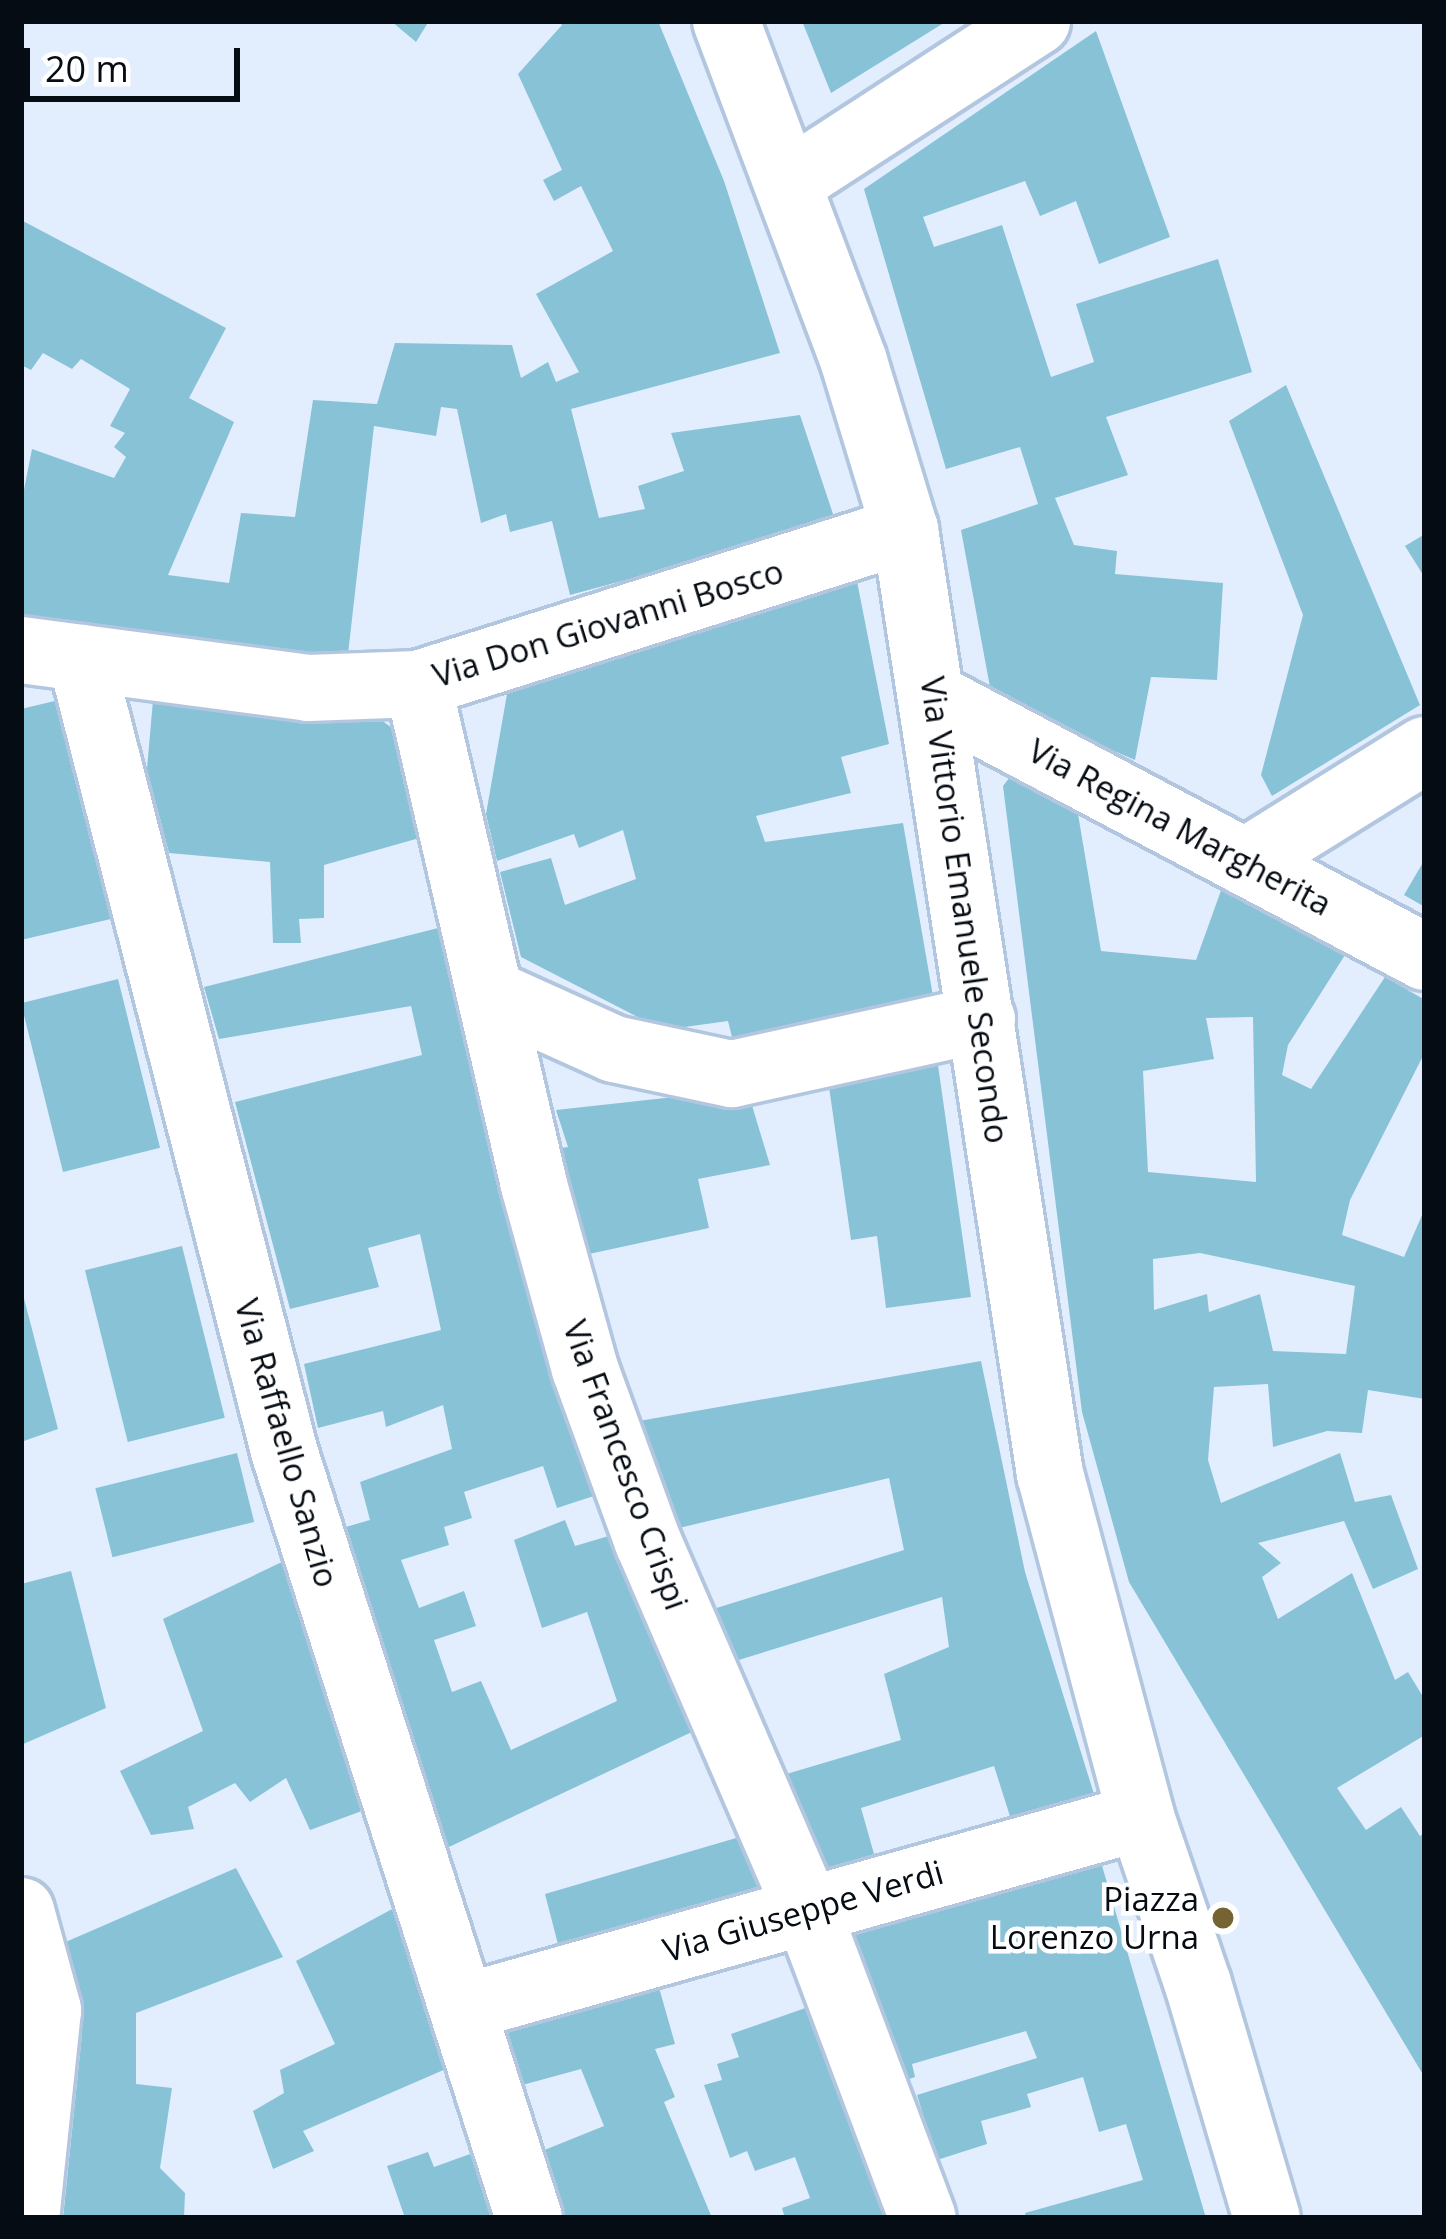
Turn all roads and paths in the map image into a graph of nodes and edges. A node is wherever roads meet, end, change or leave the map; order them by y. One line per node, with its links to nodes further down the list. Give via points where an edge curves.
1 (726, 21): 3 (street, Via Vittorio Emanuele Secondo)
2 (1036, 21): 3 (street)
3 (788, 183): 4 (street, Via Vittorio Emanuele Secondo)
4 (905, 530): 6 (street, Via Don Giovanni Bosco); 7 (street, Via Vittorio Emanuele Secondo)
5 (51, 654): 6 (street, Via Don Giovanni Bosco, via 308,688); 16 (street, Via Raffaello Sanzio, via 285,1454)
6 (418, 684): 11 (street, Via Francesco Crispi)
7 (935, 698): 9 (street, Via Regina Margherita); 12 (street, Via Vittorio Emanuele Secondo)
8 (1425, 750): 9 (street)
9 (1245, 862): 10 (street, Via Regina Margherita)
10 (1425, 957)
11 (490, 993): 12 (street, via 614,1049 732,1074); 14 (street, Via Francesco Crispi, via 585,1370 648,1542)
12 (982, 1019): 13 (street, Via Vittorio Emanuele Secondo, via 1050,1474)
13 (1141, 1816): 14 (street, Via Giuseppe Verdi); 20 (street, Via Vittorio Emanuele Secondo)
14 (807, 1910): 16 (street, Via Giuseppe Verdi); 19 (street, Via Francesco Crispi)
15 (21, 1911): 17 (street, via 48,2010)
16 (465, 2007): 18 (street, Via Raffaello Sanzio)
17 (26, 2218)
18 (529, 2218)
19 (923, 2218)
20 (1267, 2218)

